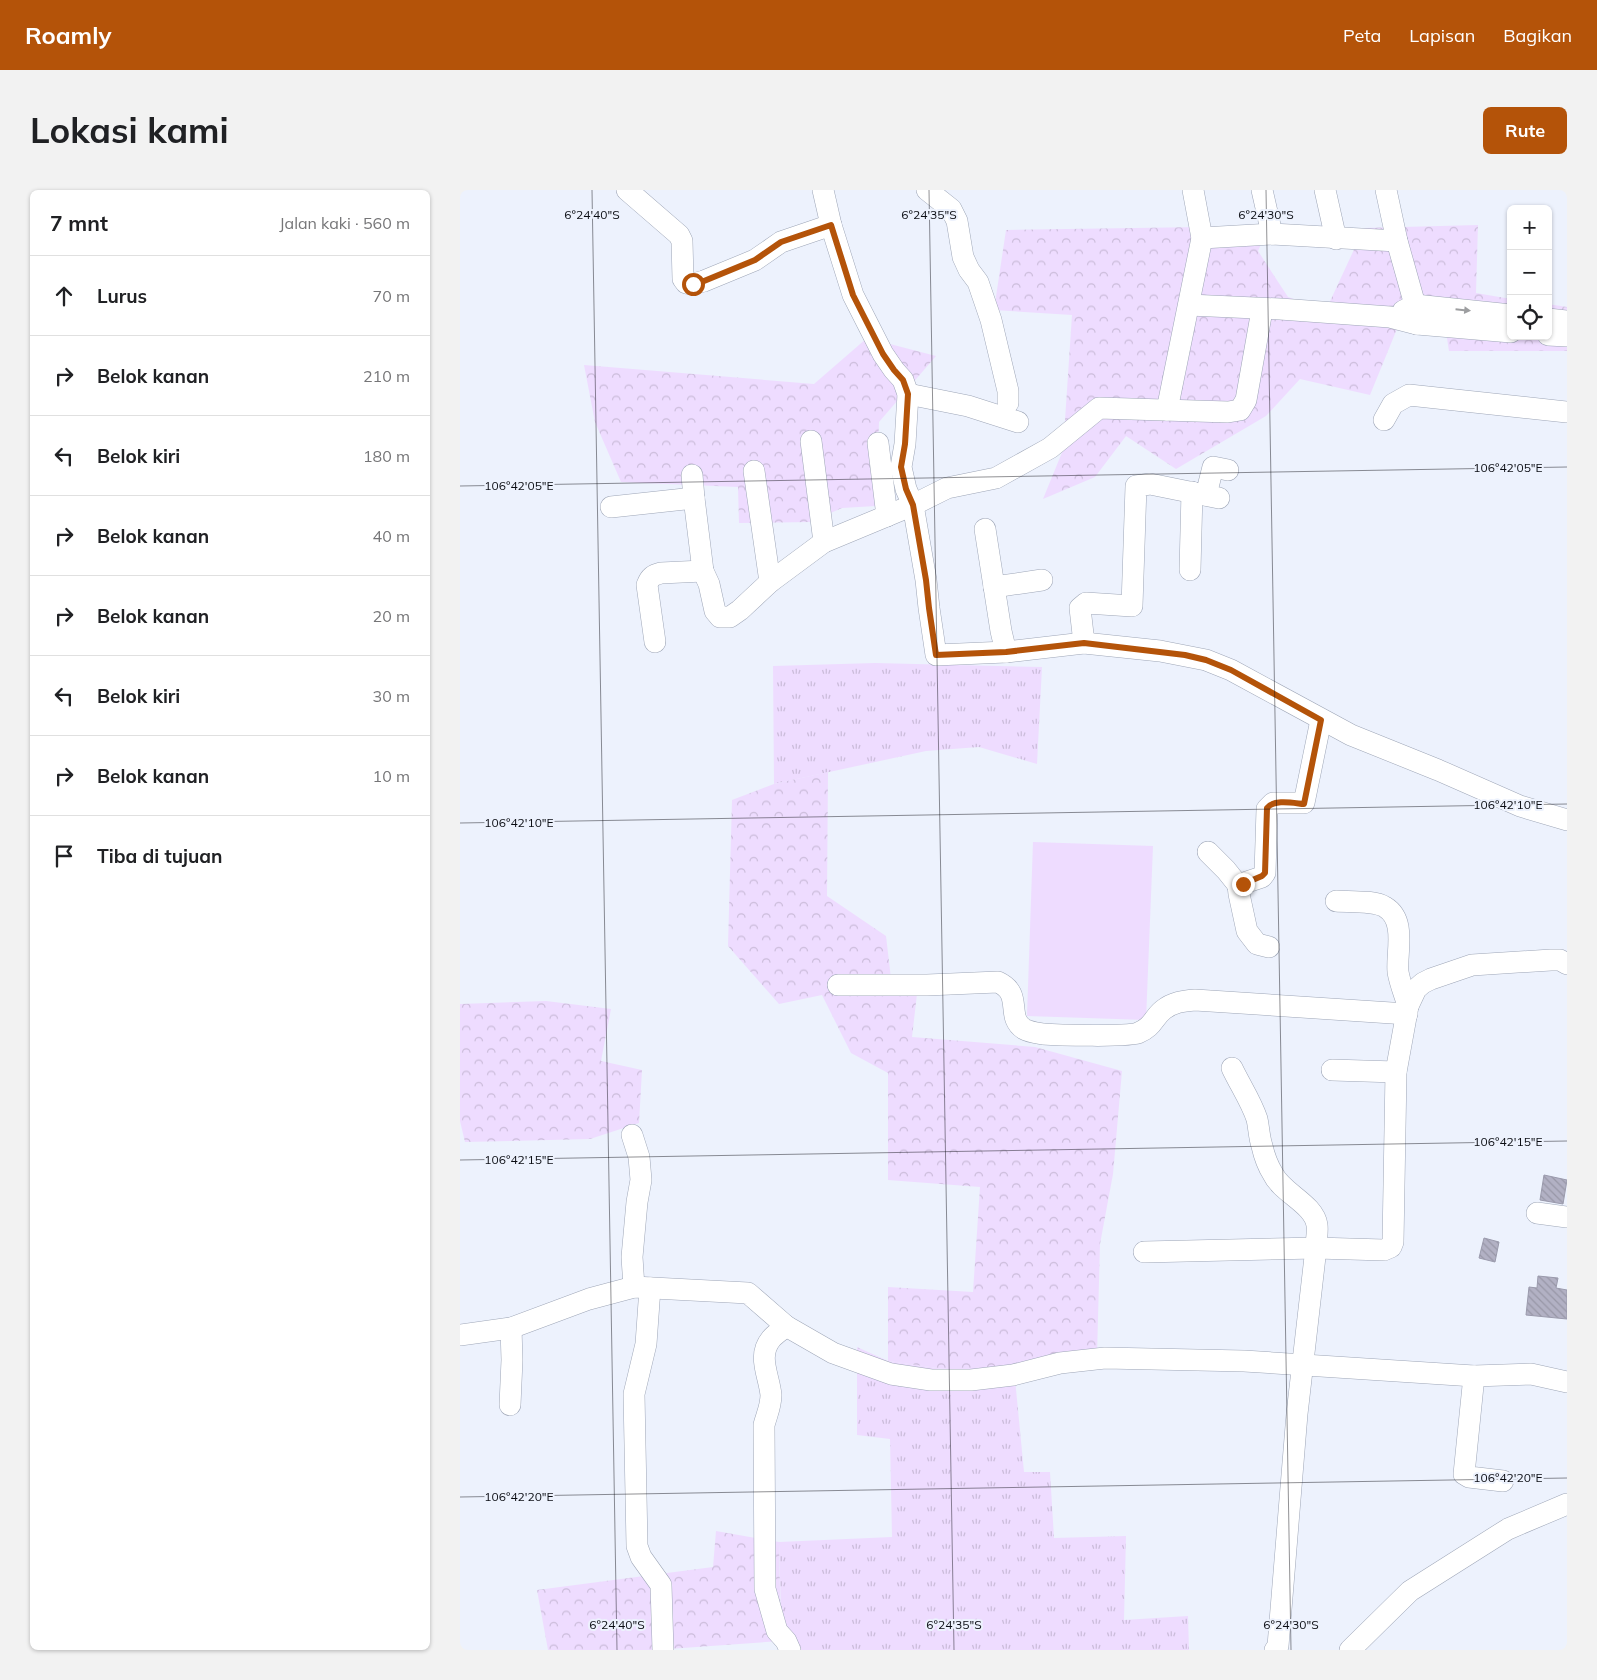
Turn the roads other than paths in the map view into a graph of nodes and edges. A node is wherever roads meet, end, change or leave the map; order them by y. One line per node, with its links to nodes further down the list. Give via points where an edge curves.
1 (627, 190): 8 (street, via 679,235 686,283 704,281 755,260 781,242)
2 (823, 190): 8 (street)
3 (926, 190): 23 (street, via 951,209 957,221 962,257 978,282 991,320)
4 (1192, 190): 10 (street)
5 (1262, 190): 9 (street)
6 (1325, 190): 11 (street)
7 (1386, 190): 12 (street)
8 (831, 225): 22 (street, via 853,295)
9 (1272, 234): 10 (street); 11 (street)
10 (1202, 238): 13 (street)
11 (1336, 239): 12 (street)
12 (1397, 241): 15 (street)
13 (1189, 305): 14 (street); 24 (street)
14 (1262, 310): 15 (street, via 1390,317); 24 (street, via 1246,400 1240,410)
15 (1416, 315): 16 (street, one-way to 16); 19 (street)
16 (1507, 315)
17 (1552, 319): 18 (street)
18 (1567, 321)
19 (1507, 331)
20 (1552, 335): 21 (street)
21 (1567, 336)
22 (908, 394): 27 (street, via 968,406); 35 (street, via 901,467)
23 (1008, 403)
24 (1168, 410): 35 (street, via 1098,408 1050,448 996,478 947,488)
25 (1567, 412): 26 (street, via 1409,395 1393,404)
26 (1384, 420)
27 (1018, 422)
28 (811, 441): 39 (street)
29 (878, 443): 37 (street)
30 (1228, 470): 33 (street, via 1213,467)
31 (754, 471): 43 (street)
32 (692, 475): 34 (street)
33 (1206, 495): 40 (street); 46 (street, via 1150,484 1136,486 1132,606 1086,603 1080,608)
34 (694, 498): 36 (street); 41 (street)
35 (913, 505): 37 (street); 47 (street, via 936,655)
36 (611, 507)
37 (887, 516): 39 (street)
38 (985, 529): 44 (street)
39 (824, 542): 43 (street)
40 (1190, 570)
41 (703, 571): 43 (street, via 714,612 720,617 740,610); 45 (street, via 661,573 650,578 647,585)
42 (1042, 580): 44 (street)
43 (770, 582)
44 (994, 587): 47 (street)
45 (655, 642)
46 (1084, 643): 47 (street); 48 (street, via 1206,660 1231,670)
47 (1006, 652)
48 (1321, 720): 49 (street, via 1520,806); 51 (street, via 1304,804 1269,805 1265,873)
49 (1567, 820)
50 (1208, 852): 51 (street)
51 (1238, 885): 53 (street, via 1247,931 1256,944)
52 (1336, 901): 56 (street, via 1376,903 1387,907 1395,918 1399,932 1398,972)
53 (1270, 947)
54 (1567, 964): 56 (street, via 1551,960 1472,965 1423,983 1416,989)
55 (838, 985): 56 (street, via 998,982 1008,986 1011,992 1017,1022 1025,1029 1041,1034 1136,1034 1150,1026 1162,1010 1178,1001)
56 (1408, 1010): 59 (street)
57 (1232, 1068): 63 (street, via 1258,1121 1262,1146 1274,1176 1313,1214 1317,1225)
58 (1332, 1070): 59 (street)
59 (1396, 1072): 63 (street, via 1392,1245 1384,1250)
60 (632, 1136): 65 (street, via 639,1157 641,1180 632,1256)
61 (1538, 1213): 62 (street)
62 (1567, 1217)
63 (1316, 1248): 64 (street); 69 (street)
64 (1144, 1252)
65 (642, 1287): 66 (street, via 748,1293); 67 (street, via 590,1298); 75 (street, via 646,1344 634,1394 637,1546 661,1585)
66 (786, 1326): 69 (street, via 833,1353 860,1364 891,1374 931,1380 1013,1375 1060,1363 1105,1358); 76 (street, via 771,1339 764,1354 771,1393 771,1406 764,1425 765,1588 777,1630)
67 (511, 1328): 68 (street); 72 (street)
68 (460, 1335)
69 (1303, 1365): 70 (street); 77 (street, via 1278,1646)
70 (1474, 1376): 71 (street, via 1531,1374); 73 (street, via 1464,1474)
71 (1567, 1382)
72 (510, 1406)
73 (1503, 1480)
74 (1567, 1504): 78 (street, via 1508,1529 1410,1591)
75 (663, 1650)
76 (790, 1650)
77 (1275, 1650)
78 (1350, 1650)

